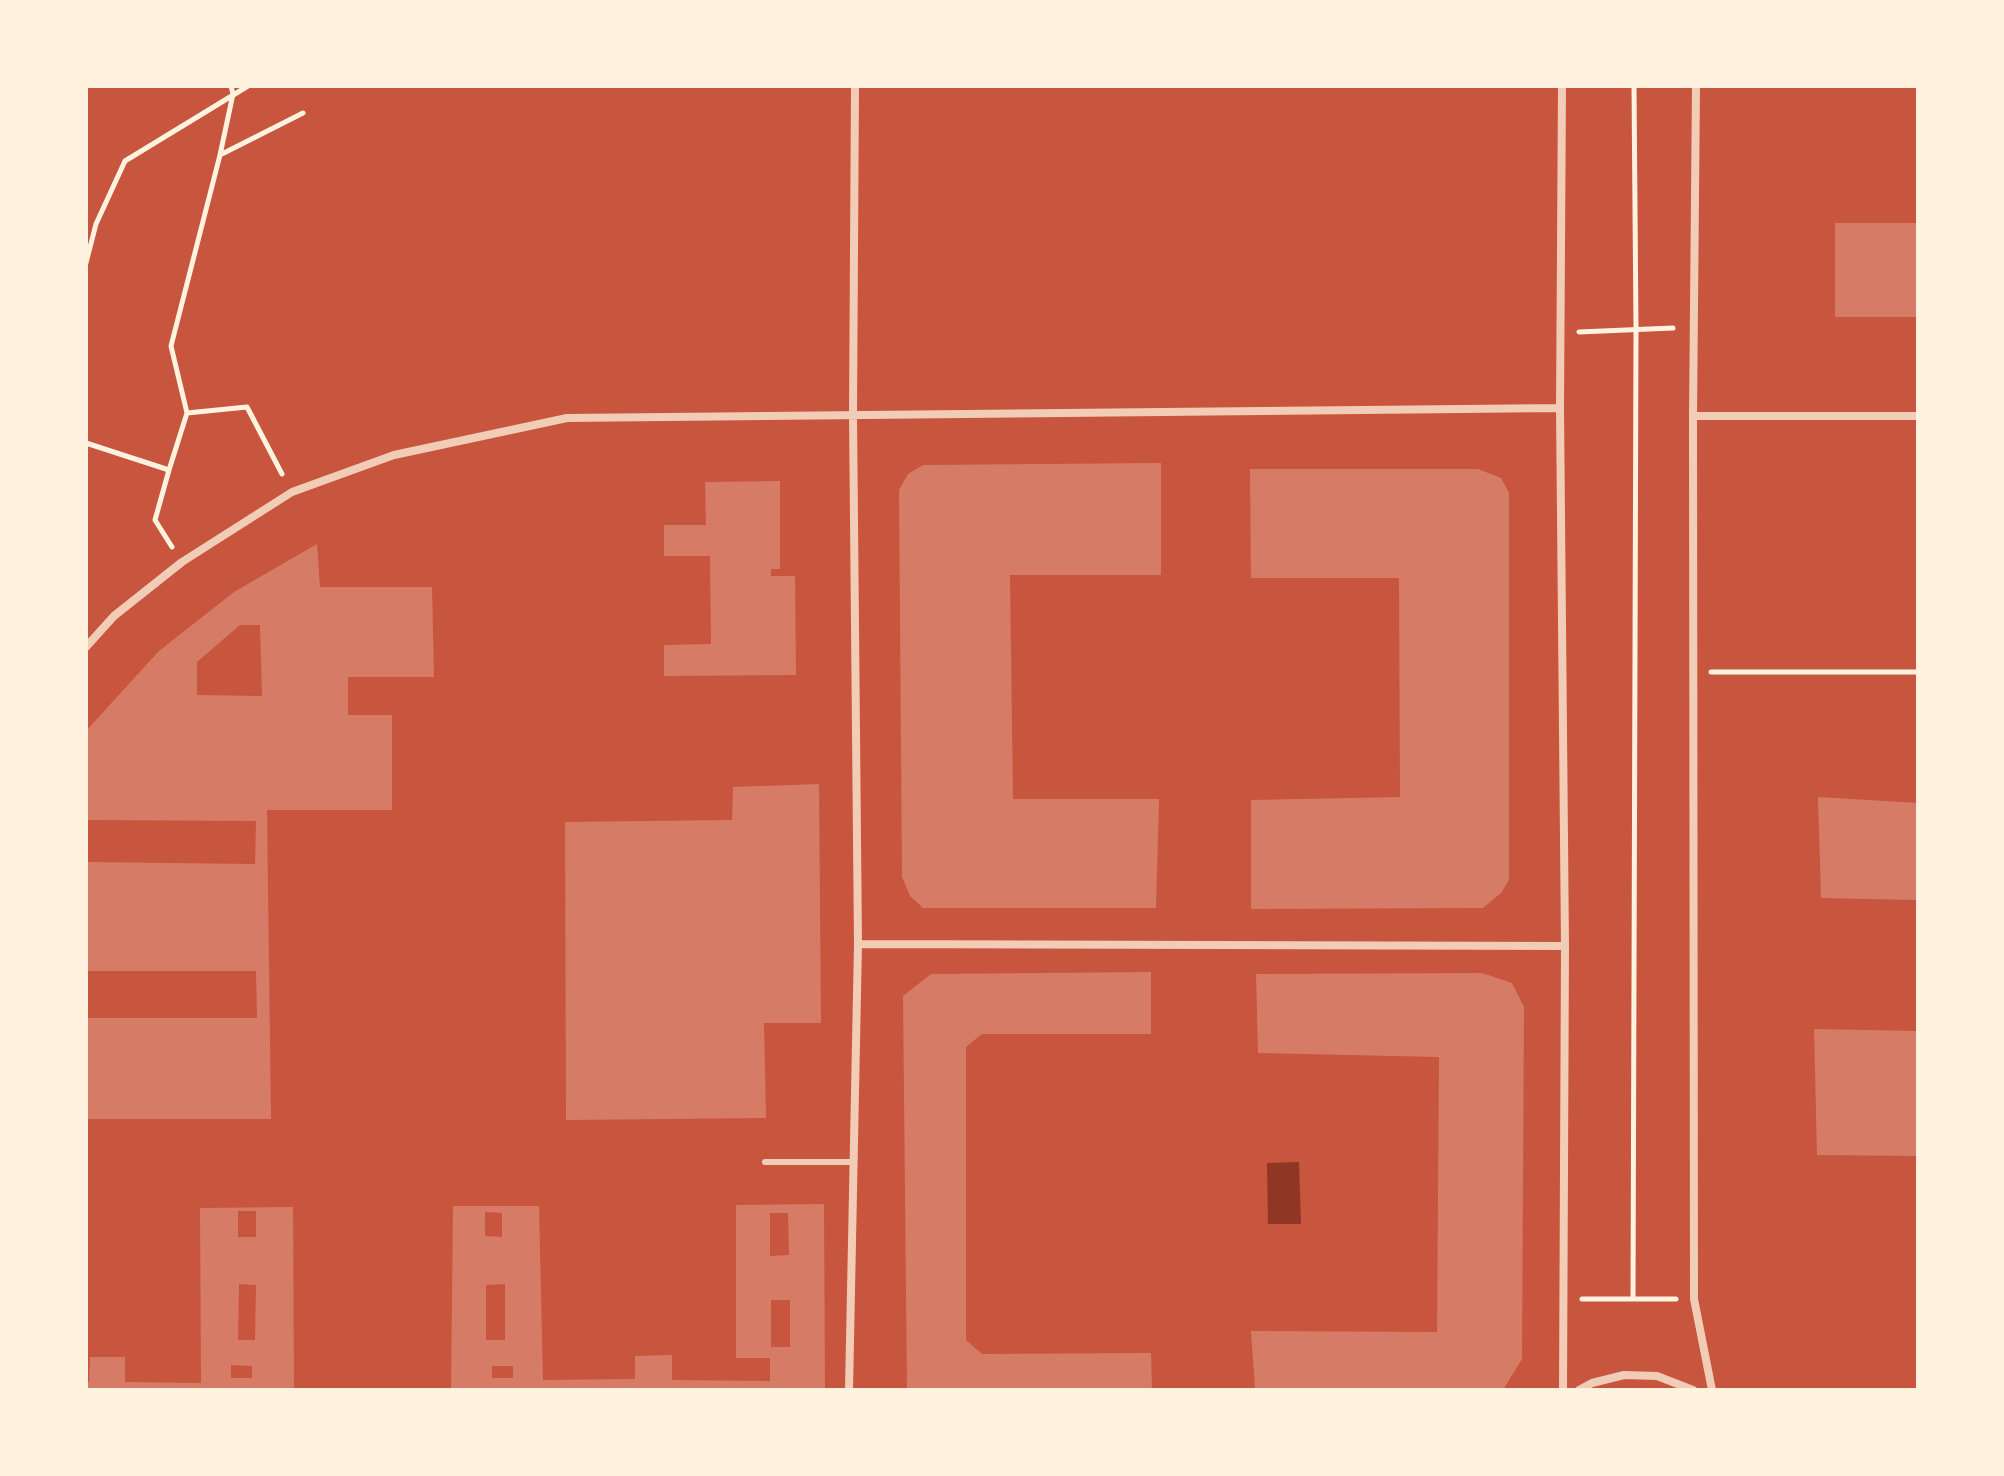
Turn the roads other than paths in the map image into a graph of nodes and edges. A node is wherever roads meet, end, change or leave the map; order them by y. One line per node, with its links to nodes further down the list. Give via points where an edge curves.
1 (855, 86): 5 (street)
2 (1562, 86): 4 (street)
3 (1696, 86): 6 (street)
4 (1560, 408): 5 (street); 10 (street)
5 (853, 414): 8 (street, via 567,418 394,455 292,492 182,562 114,616); 9 (street)
6 (1693, 416): 7 (street); 17 (street, via 1694,1299)
7 (1918, 416)
8 (86, 647)
9 (858, 944): 10 (street); 12 (street)
10 (1565, 946): 14 (street)
11 (765, 1162): 12 (lane)
12 (853, 1162): 13 (street)
13 (849, 1390)
14 (1563, 1390)
15 (1579, 1390): 16 (street, via 1624,1375 1657,1376)
16 (1693, 1390)
17 (1712, 1390)

